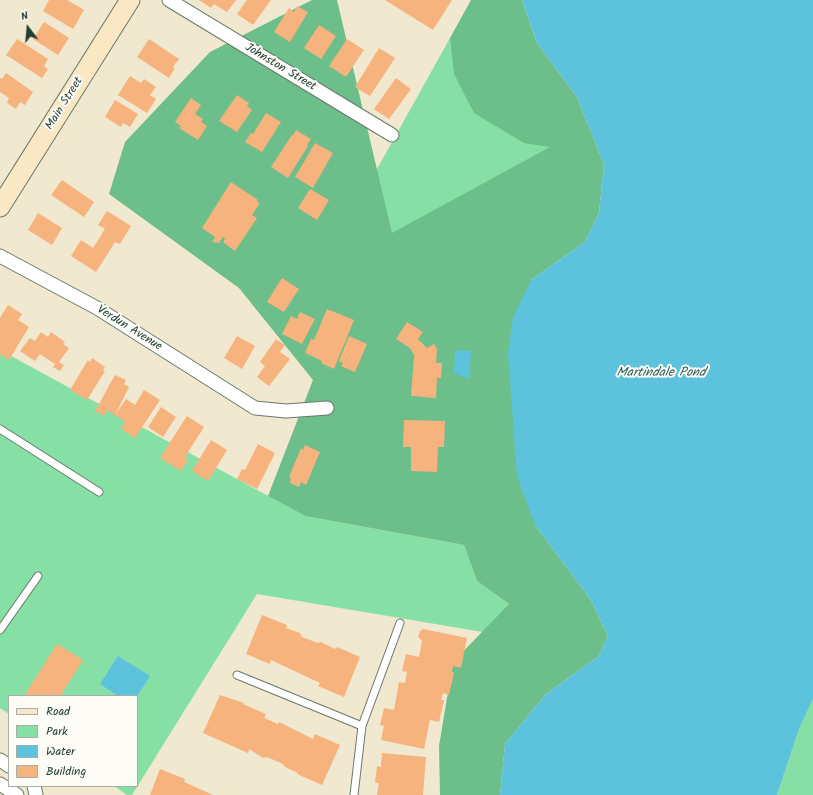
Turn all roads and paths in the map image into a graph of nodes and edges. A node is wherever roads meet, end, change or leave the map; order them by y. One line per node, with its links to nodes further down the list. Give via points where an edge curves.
1 (130, 0): 4 (main road, Main Street)
2 (169, 0): 3 (street, Johnston Street)
3 (392, 136)
4 (0, 208)
5 (0, 256): 6 (street, Verdun Avenue, via 97,308 255,408 286,411)
6 (327, 408)
7 (0, 429): 8 (lane)
8 (99, 492)
9 (38, 576): 11 (lane)
10 (400, 623): 13 (lane)
11 (0, 630)
12 (237, 675): 13 (lane)
13 (362, 726): 16 (lane)
14 (0, 784): 15 (street)
15 (17, 795)
16 (354, 795)

